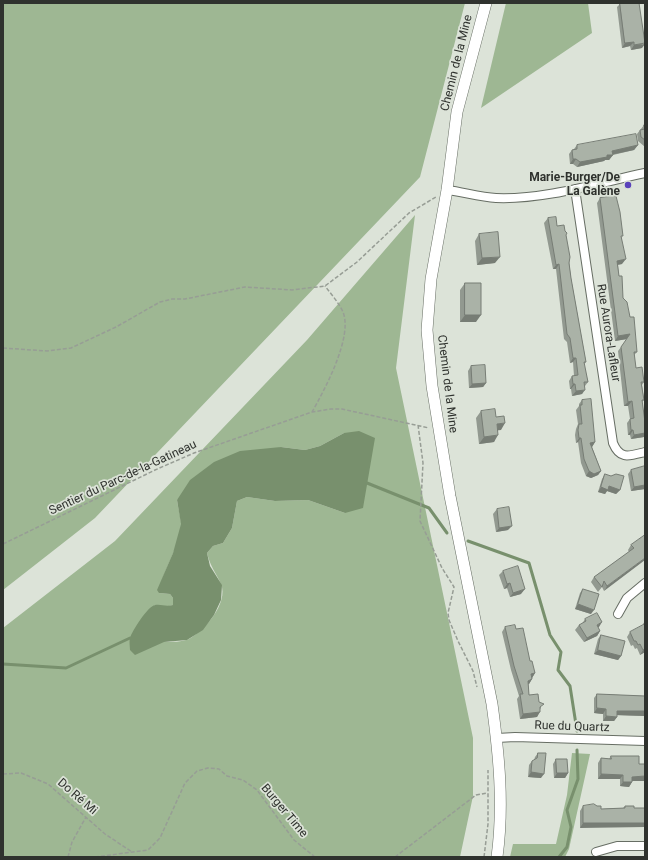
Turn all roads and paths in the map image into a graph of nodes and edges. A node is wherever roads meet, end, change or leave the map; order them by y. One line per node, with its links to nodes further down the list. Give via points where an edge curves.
1 (486, 3): 4 (street, Chemin de la Mine, via 457,112)
2 (645, 173): 3 (street)
3 (575, 188): 4 (street, via 495,198); 10 (street, Rue Aurora-Lafleur, via 613,443 620,454 625,456)
4 (447, 190): 5 (path, via 409,213 356,262); 9 (street, Chemin de la Mine, via 431,279 427,330)
5 (325, 286): 6 (path, via 292,290 245,287 185,299 172,299 160,302 116,327 71,348 47,351); 7 (path, via 343,312 345,332 329,382)
6 (3, 348)
7 (312, 412): 8 (path, Sentier du Parc-de-la-Gatineau, via 342,409); 11 (path, Sentier du Parc-de-la-Gatineau, via 188,456)
8 (418, 425): 9 (path, Sentier du Parc-de-la-Gatineau); 14 (path, via 423,463 420,522 454,587 448,613 449,620 473,671)
9 (439, 430): 15 (street, Chemin de la Mine)
10 (645, 452)
11 (3, 544)
12 (645, 583): 13 (street, via 627,598)
13 (618, 614)
14 (479, 693)
15 (497, 738): 16 (street, Rue du Quartz); 20 (street, Chemin de la Mine)
16 (645, 741)
17 (488, 763): 19 (path)
18 (3, 774): 21 (path, Do Ré Mi, via 21,773 48,784)
19 (488, 793): 20 (path); 28 (path, via 476,795); 29 (path)
20 (500, 793): 30 (street, Chemin de la Mine)
21 (86, 817): 23 (path, Do Ré Mi, via 105,834); 25 (path, via 72,842)
22 (645, 846): 24 (street, via 617,846)
23 (132, 852): 26 (path, Burger Time); 27 (path, Burger Time, via 148,850 160,838 185,782 197,771 208,768 219,769 228,776 243,780 256,790 294,840)
24 (596, 852)
25 (68, 857)
26 (95, 857)
27 (315, 857)
28 (395, 857)
29 (484, 857)
30 (497, 857)

